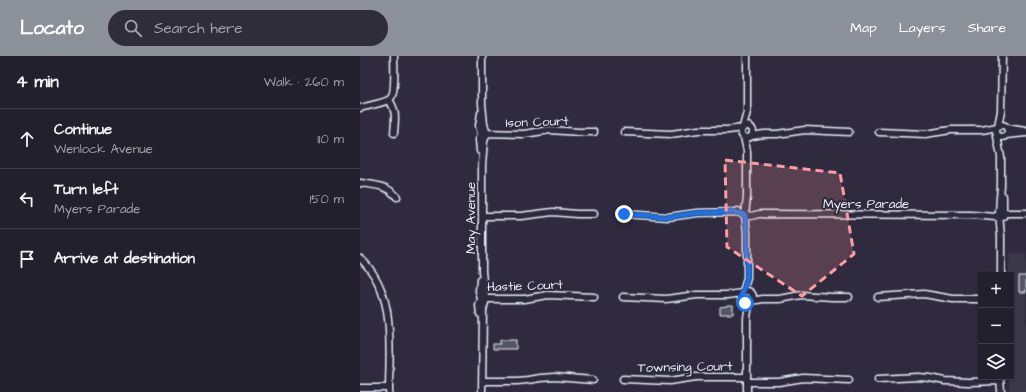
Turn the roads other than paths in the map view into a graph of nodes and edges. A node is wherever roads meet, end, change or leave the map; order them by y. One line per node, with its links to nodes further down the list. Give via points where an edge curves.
1 (394, 56): 5 (street, via 394,91)
2 (482, 56): 19 (street, May Avenue, via 482,104 479,126)
3 (747, 56): 8 (street)
4 (1002, 56): 7 (street)
5 (390, 100): 6 (street); 18 (street, via 394,110)
6 (360, 108)
7 (1002, 110): 9 (street); 12 (street)
8 (747, 112): 10 (street); 11 (street)
9 (1006, 127): 12 (street, via 1001,125); 17 (street); 22 (street)
10 (751, 128): 11 (street, via 748,126); 20 (street); 21 (street)
11 (743, 131): 14 (street, via 698,130 665,134); 21 (street, via 747,138); 23 (street)
12 (997, 131): 16 (street, via 951,130 925,134); 22 (street, via 1002,138); 24 (street)
13 (594, 132): 19 (street, Ison Court, via 550,130 524,134)
14 (624, 132)
15 (849, 132): 20 (street, via 805,130)
16 (879, 132)
17 (1026, 132): 22 (street)
18 (394, 133)
19 (484, 134): 32 (street, May Avenue, via 479,143 482,165)
20 (764, 134): 21 (street)
21 (751, 136): 23 (street)
22 (1006, 136): 24 (street)
23 (747, 151): 27 (street)
24 (1002, 157): 31 (street)
25 (360, 183): 26 (street, via 388,189)
26 (397, 197)
27 (747, 213): 30 (street, Myers Parade, via 697,213 668,217); 31 (street, Myers Parade, via 754,216 972,215 994,212); 35 (street)
28 (1026, 213): 31 (street, Myers Parade)
29 (594, 214): 32 (street, via 553,212 522,216)
30 (624, 214)
31 (1001, 214): 34 (street)
32 (482, 216): 42 (street, May Avenue)
33 (360, 258): 56 (street, via 380,287 386,304 389,322)
34 (1002, 272)
35 (747, 278): 36 (street); 39 (street)
36 (751, 293): 39 (street, via 748,291); 43 (street); 45 (street)
37 (594, 297): 42 (street, Hastie Court, via 548,295 524,299)
38 (623, 297): 39 (street)
39 (742, 297): 45 (street, via 746,304); 46 (street)
40 (849, 297): 43 (street, via 801,295)
41 (878, 297): 44 (street, via 924,294 952,299)
42 (484, 299): 54 (street, May Avenue)
43 (763, 299): 45 (street)
44 (978, 299)
45 (751, 302): 46 (street)
46 (747, 318): 50 (street)
47 (623, 379): 50 (street, Townsing Court, via 670,381 696,377)
48 (878, 379): 52 (street, via 918,377 945,381)
49 (593, 380): 54 (street, via 555,377)
50 (747, 380): 51 (street, Townsing Court); 58 (street)
51 (849, 380)
52 (990, 380)
53 (1000, 380): 59 (street)
54 (482, 382): 57 (street, May Avenue)
55 (360, 388): 56 (street)
56 (389, 390)
57 (482, 392)
58 (746, 392)
59 (1000, 392)

